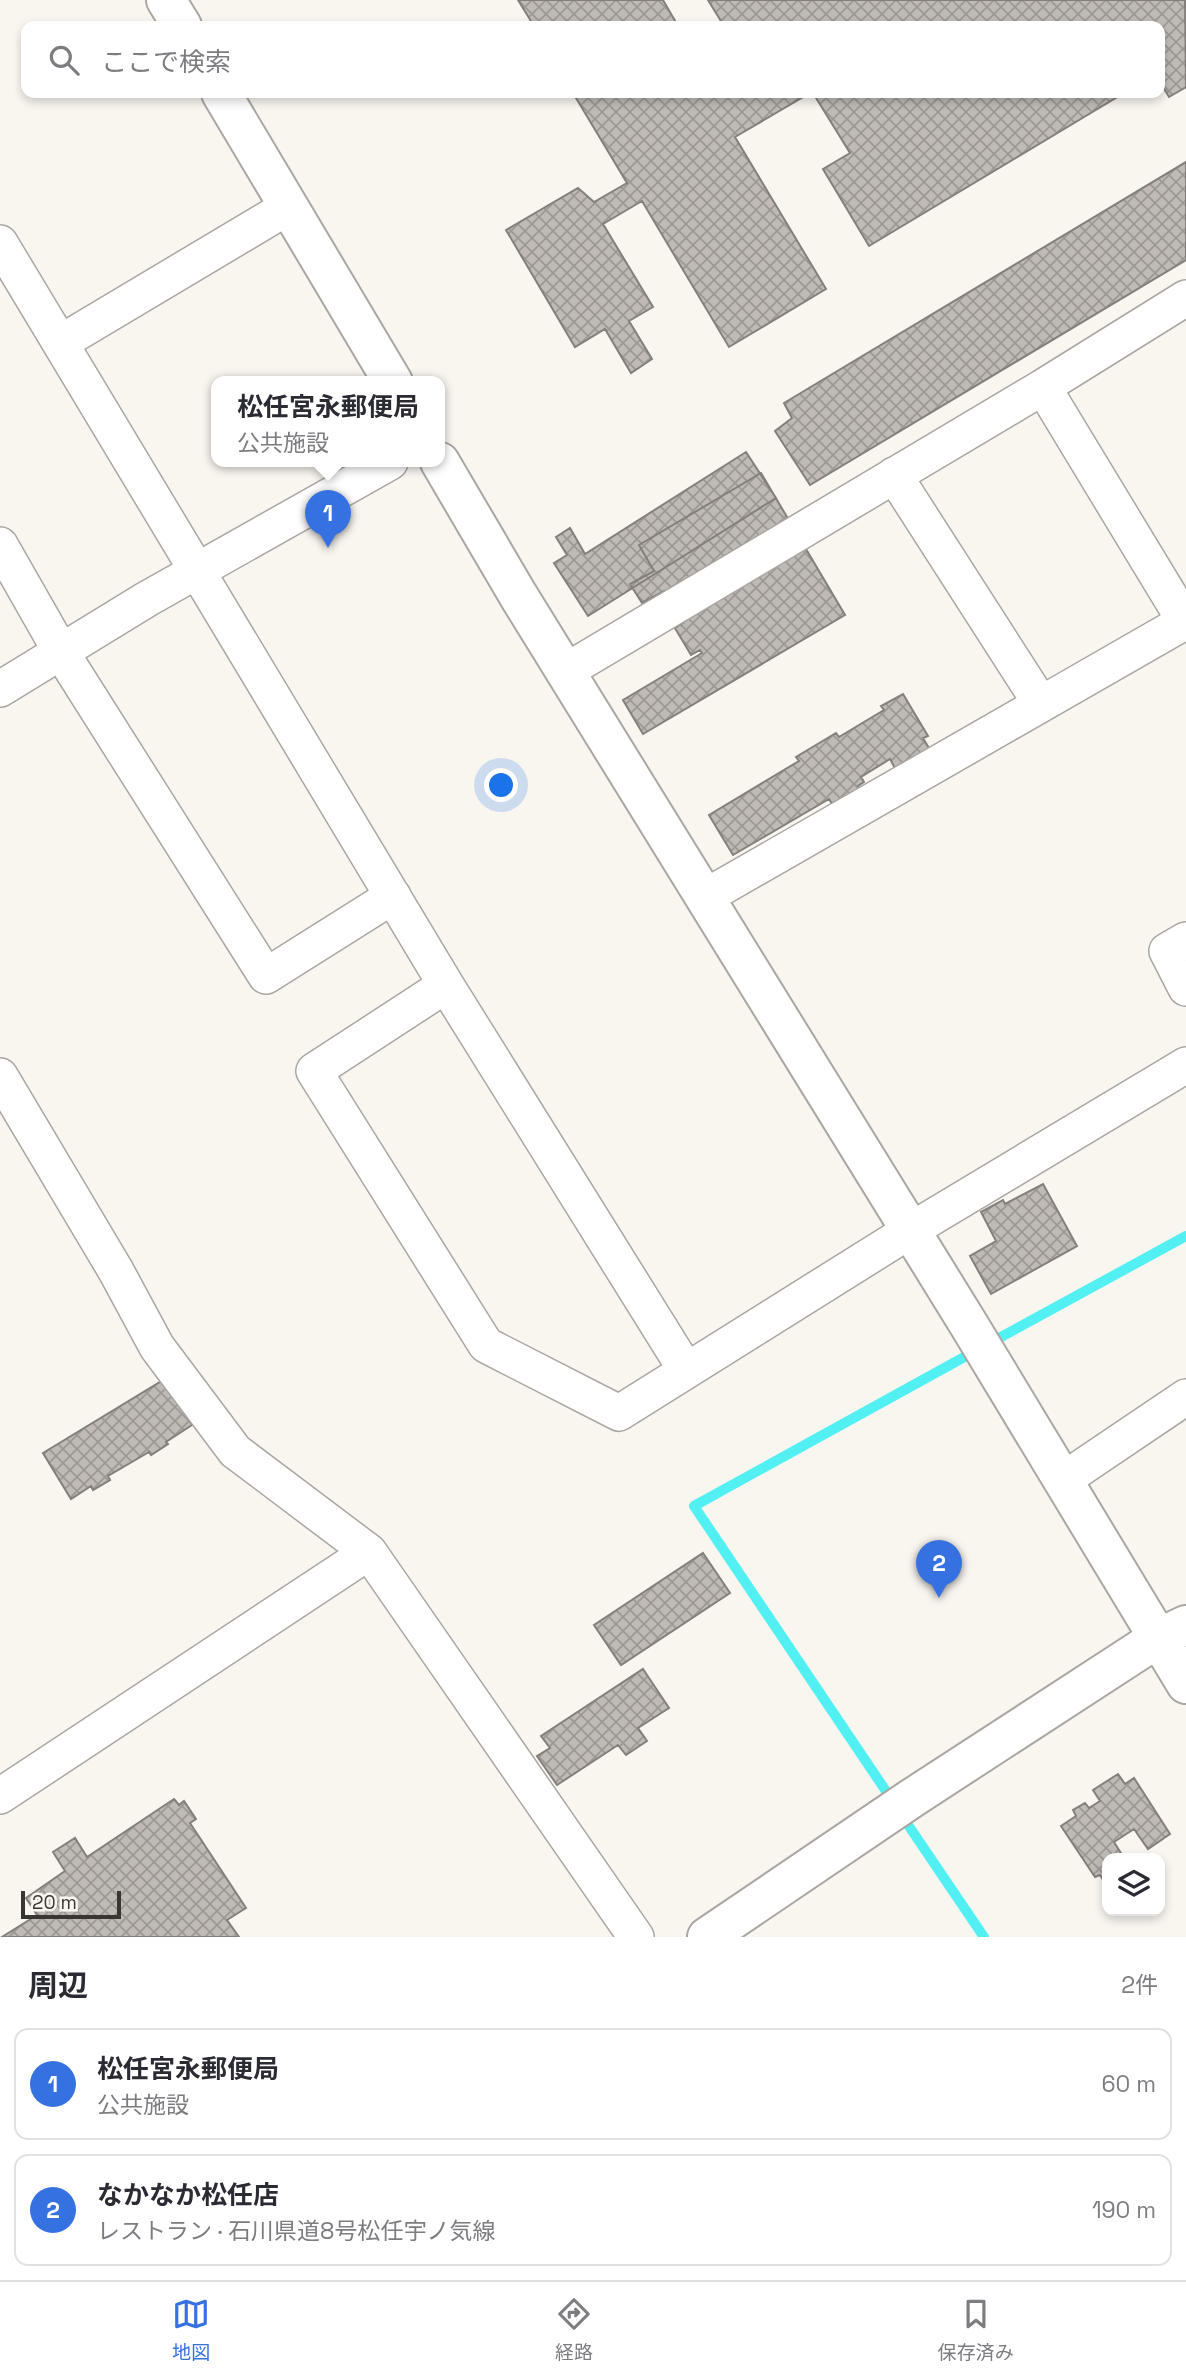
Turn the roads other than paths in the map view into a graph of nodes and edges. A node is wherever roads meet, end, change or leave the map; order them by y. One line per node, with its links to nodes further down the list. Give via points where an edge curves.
1 (166, 0): 2 (street)
2 (179, 21)
3 (224, 98): 4 (street)
4 (288, 207): 7 (street); 8 (street)
5 (0, 243): 7 (street)
6 (1186, 298): 9 (street)
7 (60, 343): 14 (street)
8 (389, 376)
9 (1043, 387): 12 (street); 15 (street)
10 (381, 467): 14 (street)
11 (443, 467): 17 (street)
12 (894, 475): 17 (street); 19 (street)
13 (0, 545): 16 (street)
14 (198, 570): 16 (street); 20 (street)
15 (1186, 622): 19 (street)
16 (61, 652): 18 (street); 20 (street, via 266,976)
17 (566, 671): 21 (street)
18 (0, 689)
19 (1041, 704): 21 (street)
20 (393, 896): 23 (street)
21 (705, 897): 27 (street)
22 (1186, 940): 24 (street, via 1167,951)
23 (446, 985): 28 (street); 28 (street, via 314,1071 486,1345 619,1413)
24 (1186, 988)
25 (1186, 1065): 27 (street)
26 (0, 1076): 31 (street, via 157,1347 235,1451)
27 (911, 1230): 28 (street); 30 (street)
28 (686, 1370)
29 (1186, 1397): 30 (street)
30 (1063, 1480): 33 (street)
31 (369, 1552): 35 (street); 36 (street)
32 (1186, 1613): 33 (street)
33 (1172, 1631): 34 (street); 37 (street)
34 (1186, 1684)
35 (0, 1796)
36 (636, 1937)
37 (707, 1937)

